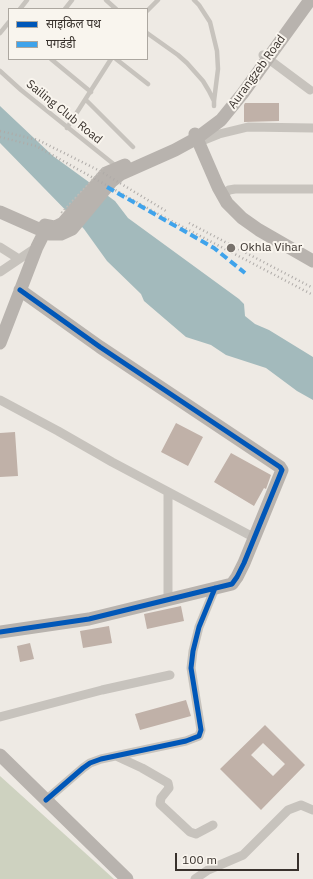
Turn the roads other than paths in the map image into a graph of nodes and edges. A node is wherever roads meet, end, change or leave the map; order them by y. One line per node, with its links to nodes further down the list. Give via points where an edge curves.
1 (27, 0): 8 (lane)
2 (72, 0): 9 (lane)
3 (106, 0): 10 (lane)
4 (158, 0): 11 (lane)
5 (194, 0): 15 (lane, via 210,22 217,50 218,69 214,104 210,91 187,63)
6 (304, 0): 12 (street, Aurangzeb Road)
7 (310, 0): 12 (street, Aurangzeb Road)
8 (21, 8)
9 (66, 8)
10 (115, 8)
11 (148, 10)
12 (303, 12): 16 (street, Aurangzeb Road)
13 (8, 23): 14 (lane)
14 (0, 33)
15 (148, 34)
16 (266, 57): 22 (street); 27 (street, Aurangzeb Road)
17 (52, 60): 23 (lane)
18 (110, 60): 23 (lane)
19 (117, 60): 21 (lane)
20 (0, 70): 25 (lane, Sailing Club Road)
21 (148, 84)
22 (310, 90)
23 (91, 92): 24 (lane)
24 (86, 100): 25 (lane); 28 (lane)
25 (67, 128): 30 (lane, Sailing Club Road)
26 (313, 128): 27 (street, via 248,127)
27 (197, 138): 29 (street, Aurangzeb Road); 33 (street)
28 (133, 148)
29 (156, 155): 30 (street); 31 (street)
30 (117, 168): 31 (street, via 106,173)
31 (101, 186): 36 (street)
32 (313, 189): 33 (street, via 235,189)
33 (222, 196): 41 (street, via 242,218 258,230)
34 (0, 205): 36 (street, via 48,226 58,226)
35 (0, 212): 37 (street)
36 (66, 221): 37 (street, via 67,232 56,235)
37 (44, 231): 39 (street)
38 (0, 247): 40 (street)
39 (37, 247): 40 (street); 43 (street)
40 (19, 259): 42 (street)
41 (313, 261)
42 (0, 272)
43 (20, 290): 44 (street); 47 (street, via 100,347 281,468)
44 (0, 342)
45 (0, 400): 46 (street)
46 (168, 492): 47 (street); 49 (street)
47 (255, 538): 48 (street, via 234,581)
48 (215, 588): 49 (street); 54 (street, via 199,627 191,668 201,730 199,736)
49 (168, 600): 50 (street, via 89,619)
50 (0, 632)
51 (170, 675): 52 (street)
52 (0, 717)
53 (0, 755): 55 (street)
54 (116, 756): 55 (street, via 101,759 82,768); 57 (street, via 168,783 169,788 161,798 160,804 190,832 199,833)
55 (46, 800): 58 (street)
56 (313, 810): 59 (street, via 302,805 288,810 243,854)
57 (213, 825)
58 (127, 879)
59 (195, 879)

